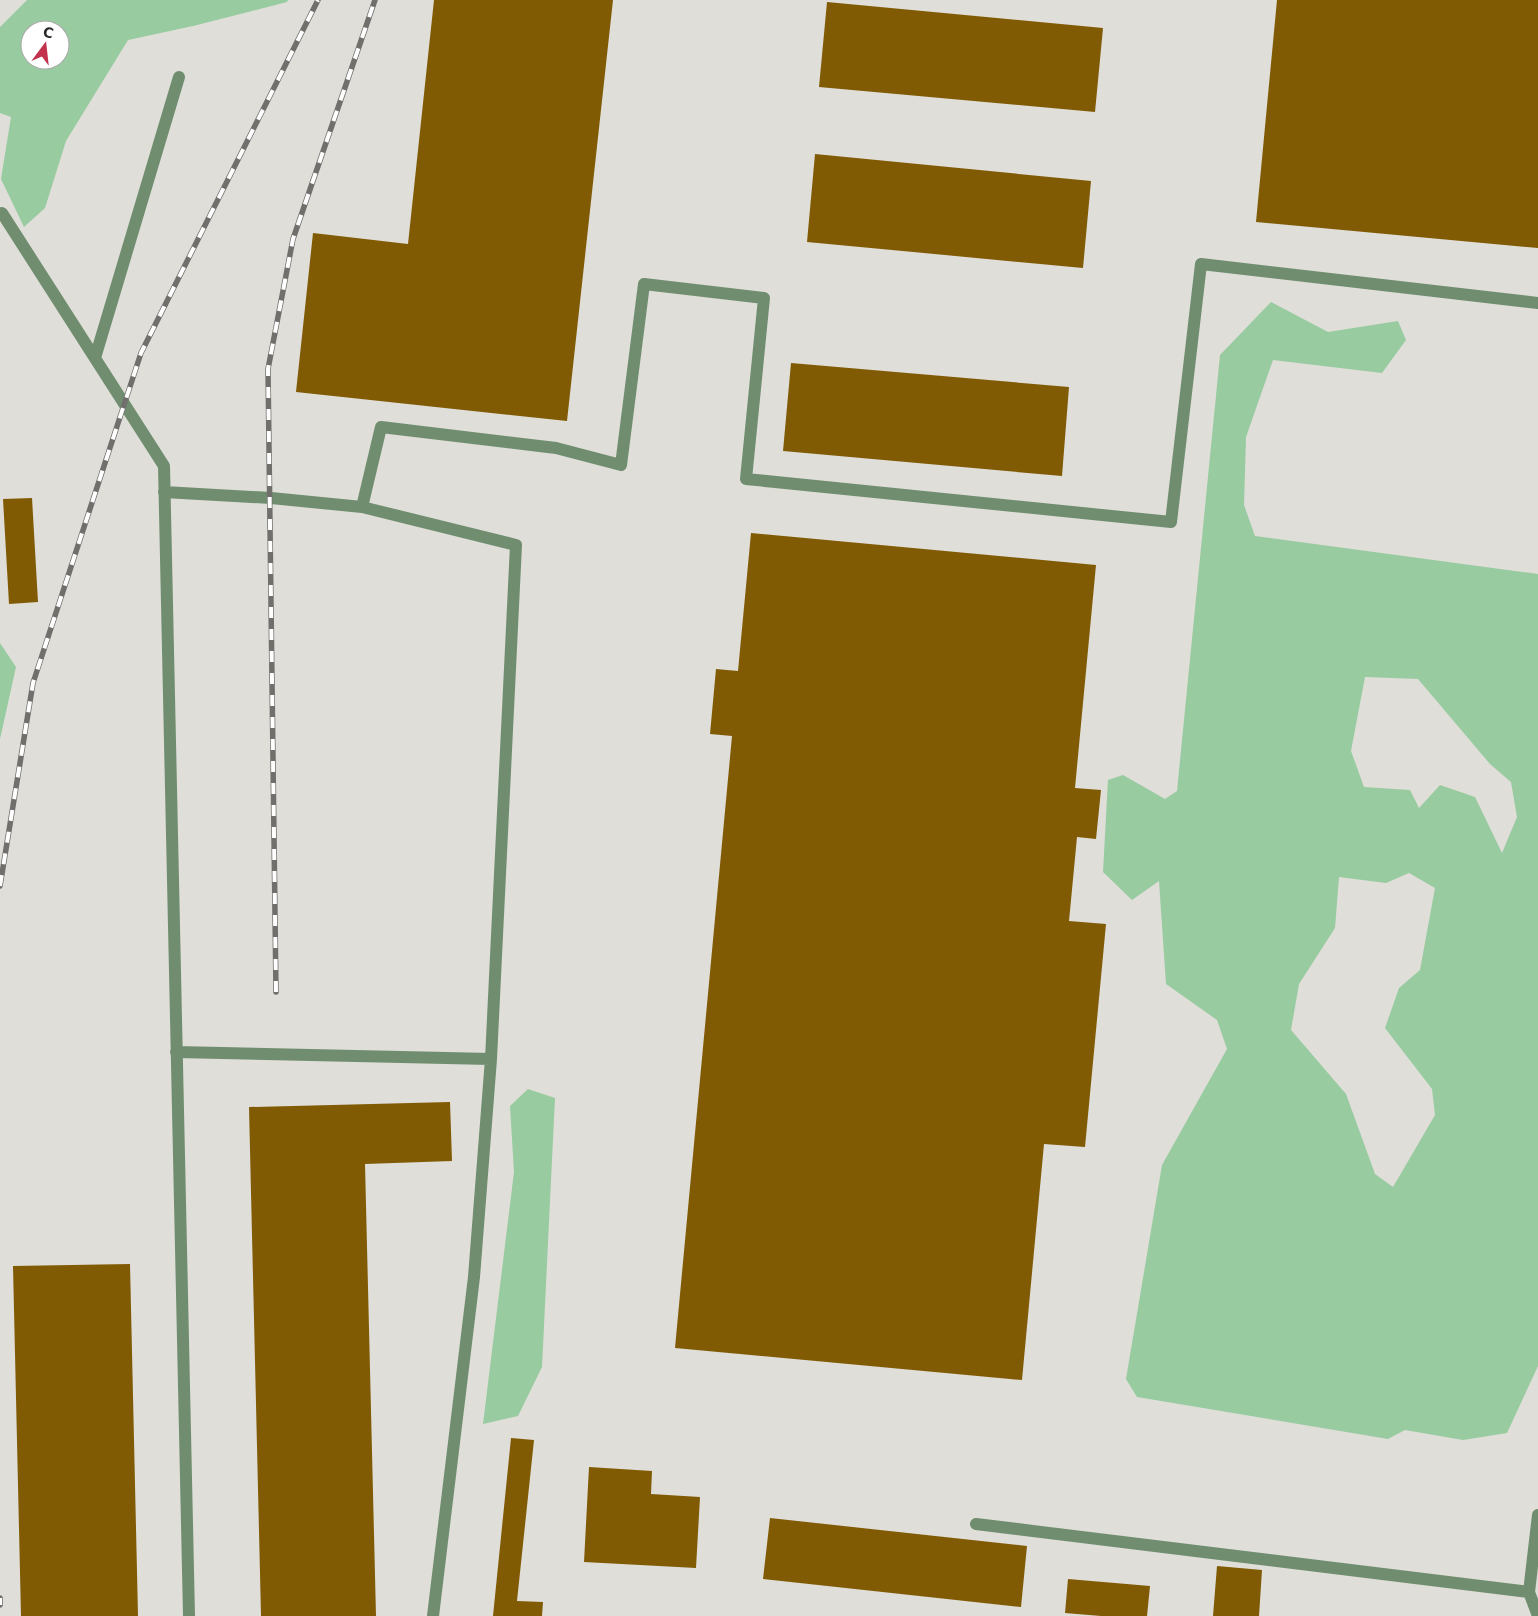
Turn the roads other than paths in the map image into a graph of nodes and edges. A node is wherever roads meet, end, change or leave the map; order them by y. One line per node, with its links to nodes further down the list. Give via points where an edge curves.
1 (179, 77): 4 (lane)
2 (2, 213): 4 (lane)
3 (1538, 303): 6 (lane, via 1200,264 1171,522 746,479 764,298 644,284 621,465 556,448 381,427)
4 (95, 358): 5 (lane, via 164,466)
5 (164, 492): 6 (lane); 7 (lane)
6 (362, 507): 8 (lane, via 516,545)
7 (176, 1052): 8 (lane); 12 (lane)
8 (491, 1059): 13 (lane, via 474,1276)
9 (1538, 1515): 11 (lane)
10 (976, 1524): 11 (lane)
11 (1529, 1592): 14 (lane)
12 (189, 1616)
13 (433, 1616)
14 (1538, 1616)

